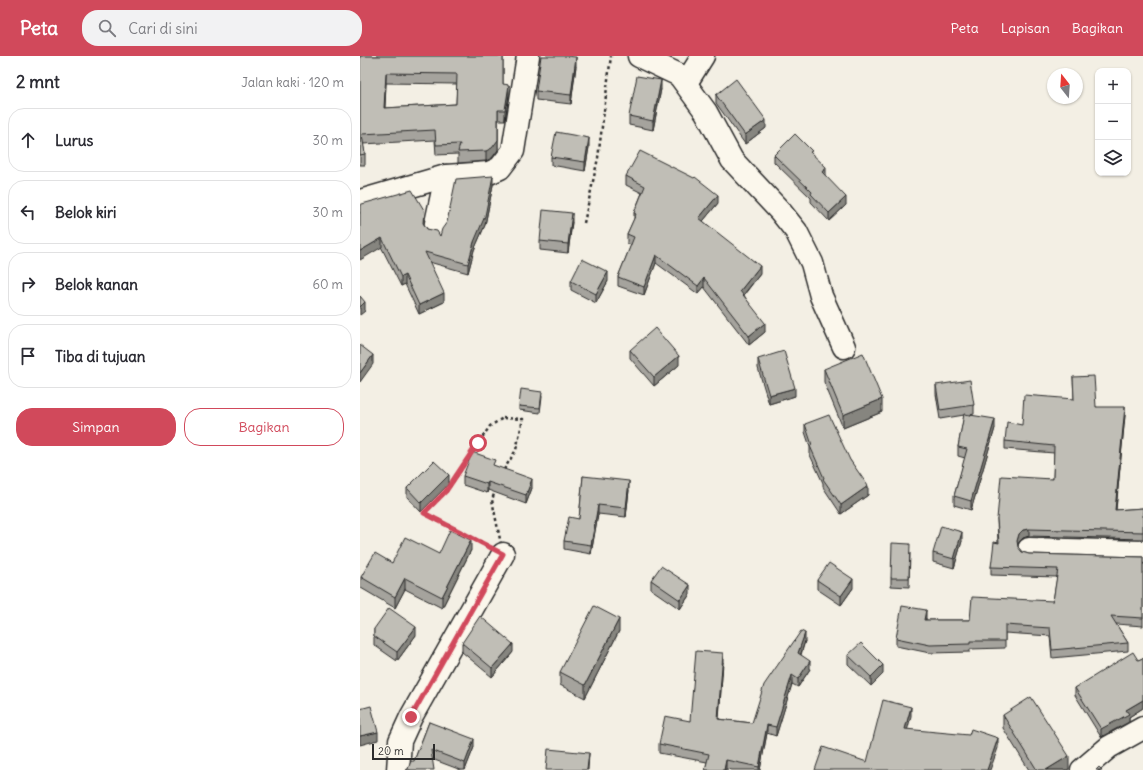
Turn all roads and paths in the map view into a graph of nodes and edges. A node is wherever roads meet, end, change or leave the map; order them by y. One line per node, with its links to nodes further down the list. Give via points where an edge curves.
1 (528, 56): 6 (street, via 513,152 508,160 500,168 489,173)
2 (611, 56): 8 (path, via 600,143)
3 (639, 56): 5 (street, via 679,75)
4 (703, 56): 5 (street)
5 (686, 83): 10 (street, via 706,112 732,160 796,231 812,263 821,296)
6 (446, 176): 7 (street); 9 (street)
7 (360, 201)
8 (584, 223)
9 (435, 228)
10 (844, 347)
11 (1029, 549): 12 (street)
12 (1143, 552)
13 (503, 554): 13 (path, via 492,500 500,476 516,450 523,419 503,418 490,426 446,491 424,513); 15 (street, via 411,717 400,742)
14 (1143, 728): 16 (street, via 1109,747)
15 (398, 770)
16 (1082, 770)

